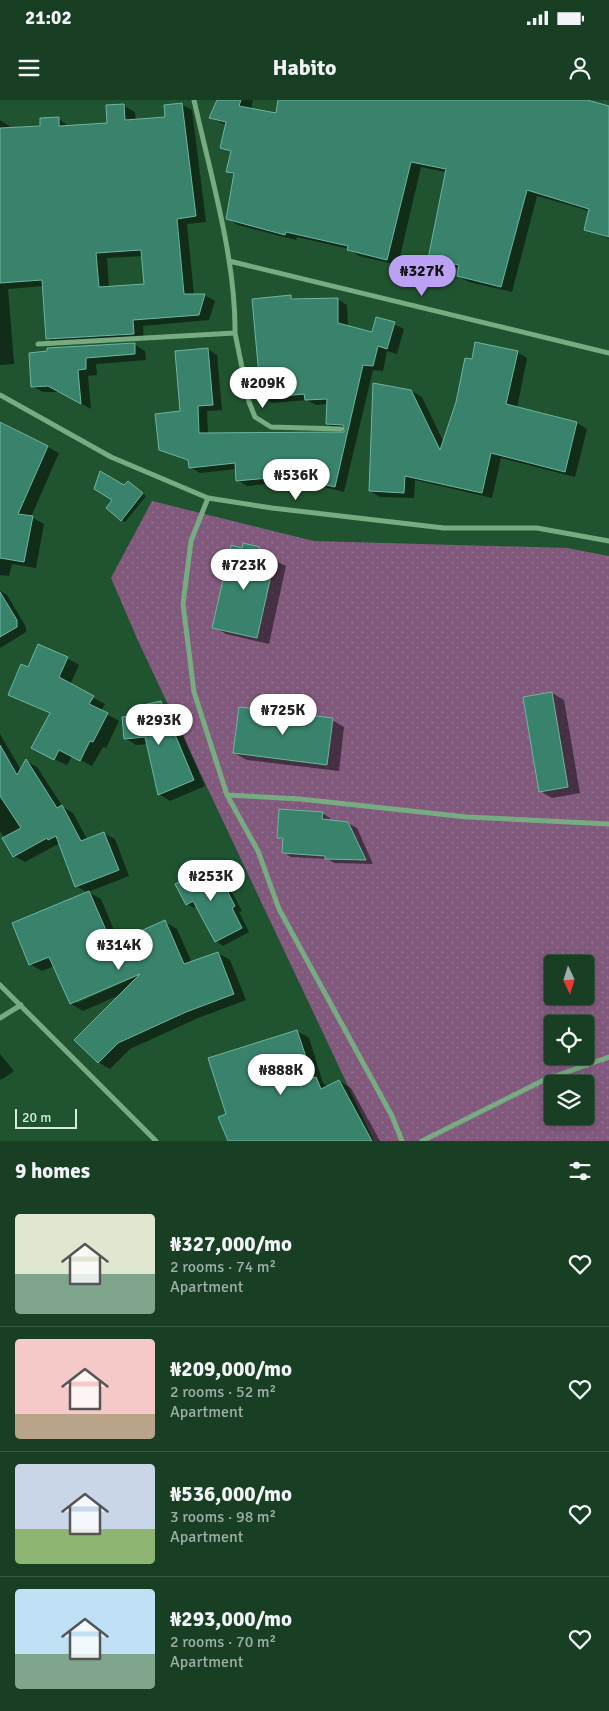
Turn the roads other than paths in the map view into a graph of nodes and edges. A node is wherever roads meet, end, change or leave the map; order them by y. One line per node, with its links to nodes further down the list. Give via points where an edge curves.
1 (194, 100): 2 (street)
2 (229, 261): 3 (street); 5 (street)
3 (235, 333): 4 (street); 7 (street, via 255,417 271,427)
4 (38, 344)
5 (609, 353)
6 (0, 395): 8 (street, via 111,457)
7 (340, 429)
8 (208, 498): 9 (street, via 444,528 538,528); 10 (street, via 191,541 183,604 194,692)
9 (609, 540)
10 (227, 795): 11 (street, via 300,799 467,817); 17 (street, via 258,851 279,909 383,1098)
11 (609, 824)
12 (0, 985): 13 (street)
13 (21, 1005): 14 (street); 16 (street)
14 (0, 1018)
15 (609, 1057): 18 (street, via 544,1080)
16 (156, 1141)
17 (402, 1141)
18 (422, 1141)

